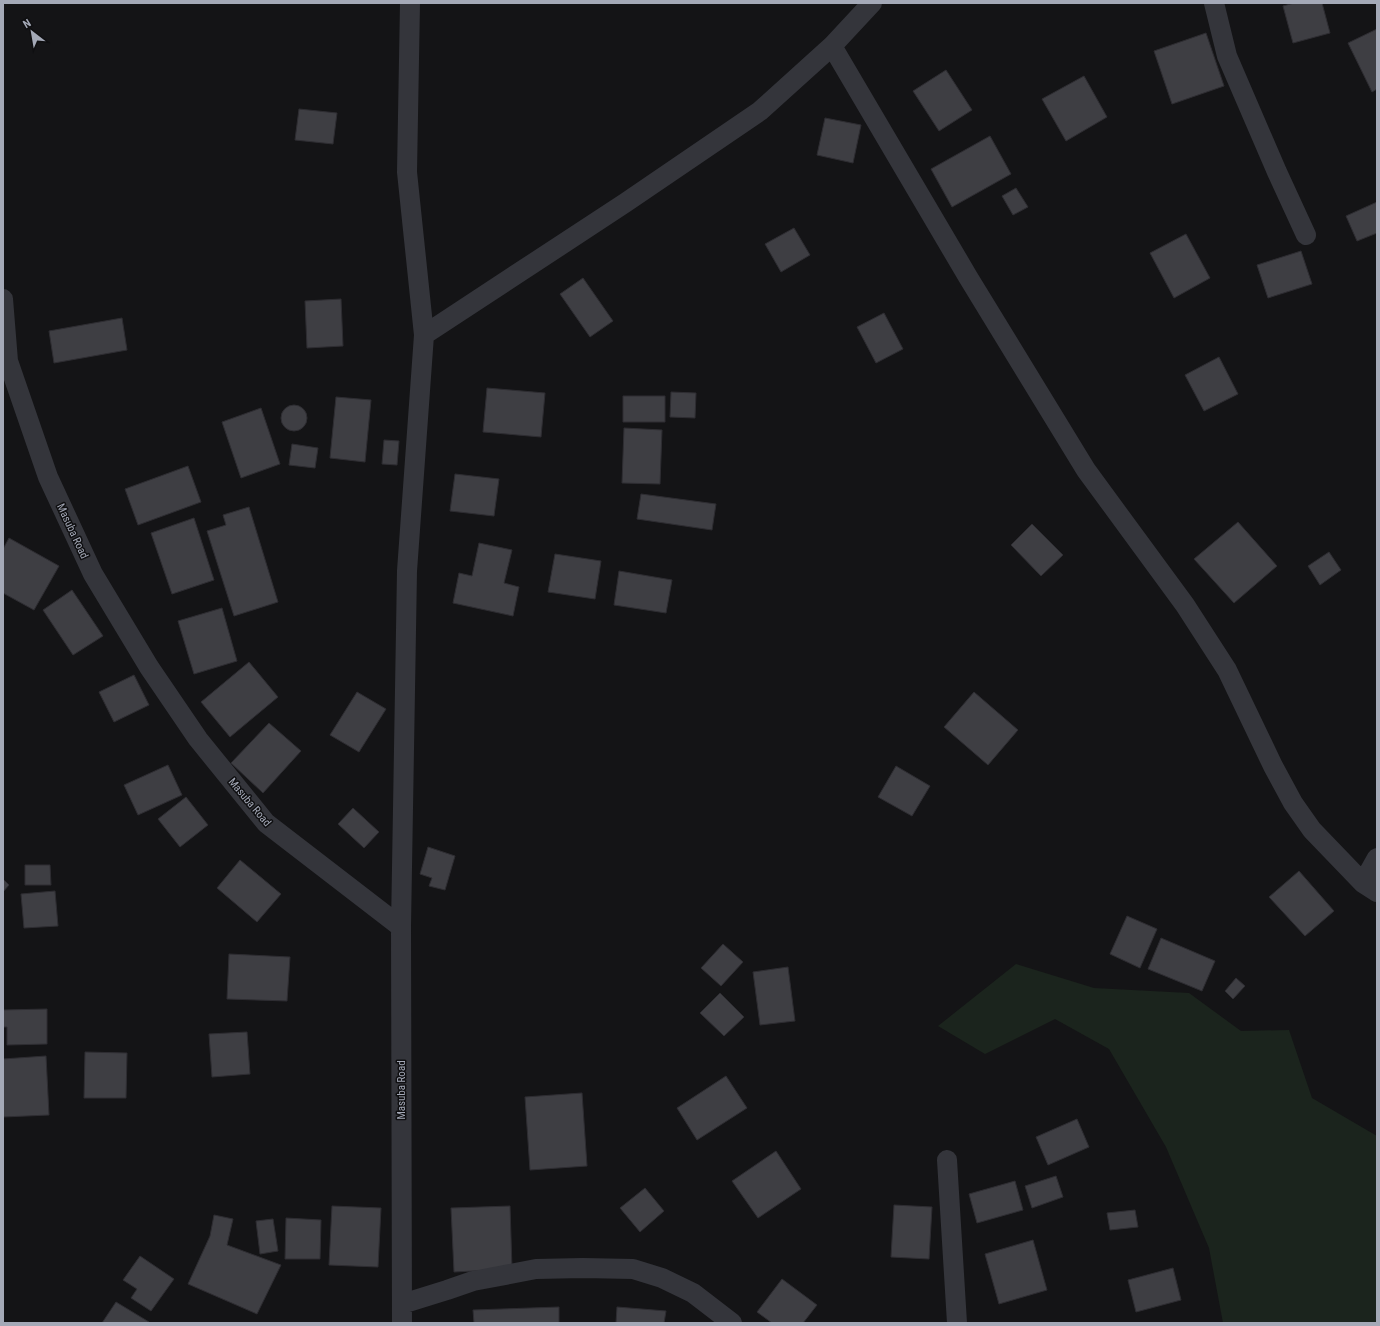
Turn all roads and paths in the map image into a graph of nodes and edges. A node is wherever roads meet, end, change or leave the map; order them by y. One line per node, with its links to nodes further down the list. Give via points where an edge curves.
1 (410, 3): 7 (street, via 407,172)
2 (872, 3): 4 (street)
3 (1214, 3): 5 (street, via 1227,56)
4 (832, 46): 7 (street, via 760,111); 9 (street, via 968,277 1086,470 1185,605 1227,670 1293,803 1312,830)
5 (1306, 235)
6 (3, 299): 10 (street, Masuba Road, via 8,361 48,477 93,574 149,667 198,738 266,823)
7 (424, 335): 10 (street, via 407,571)
8 (1377, 858): 9 (street)
9 (1370, 888)
10 (400, 927): 12 (street, Masuba Road)
11 (947, 1160): 15 (street)
12 (402, 1304): 13 (street, Masuba Road); 14 (street, via 473,1281 536,1269 632,1269 662,1278 693,1293)
13 (402, 1323)
14 (732, 1323)
15 (957, 1323)

